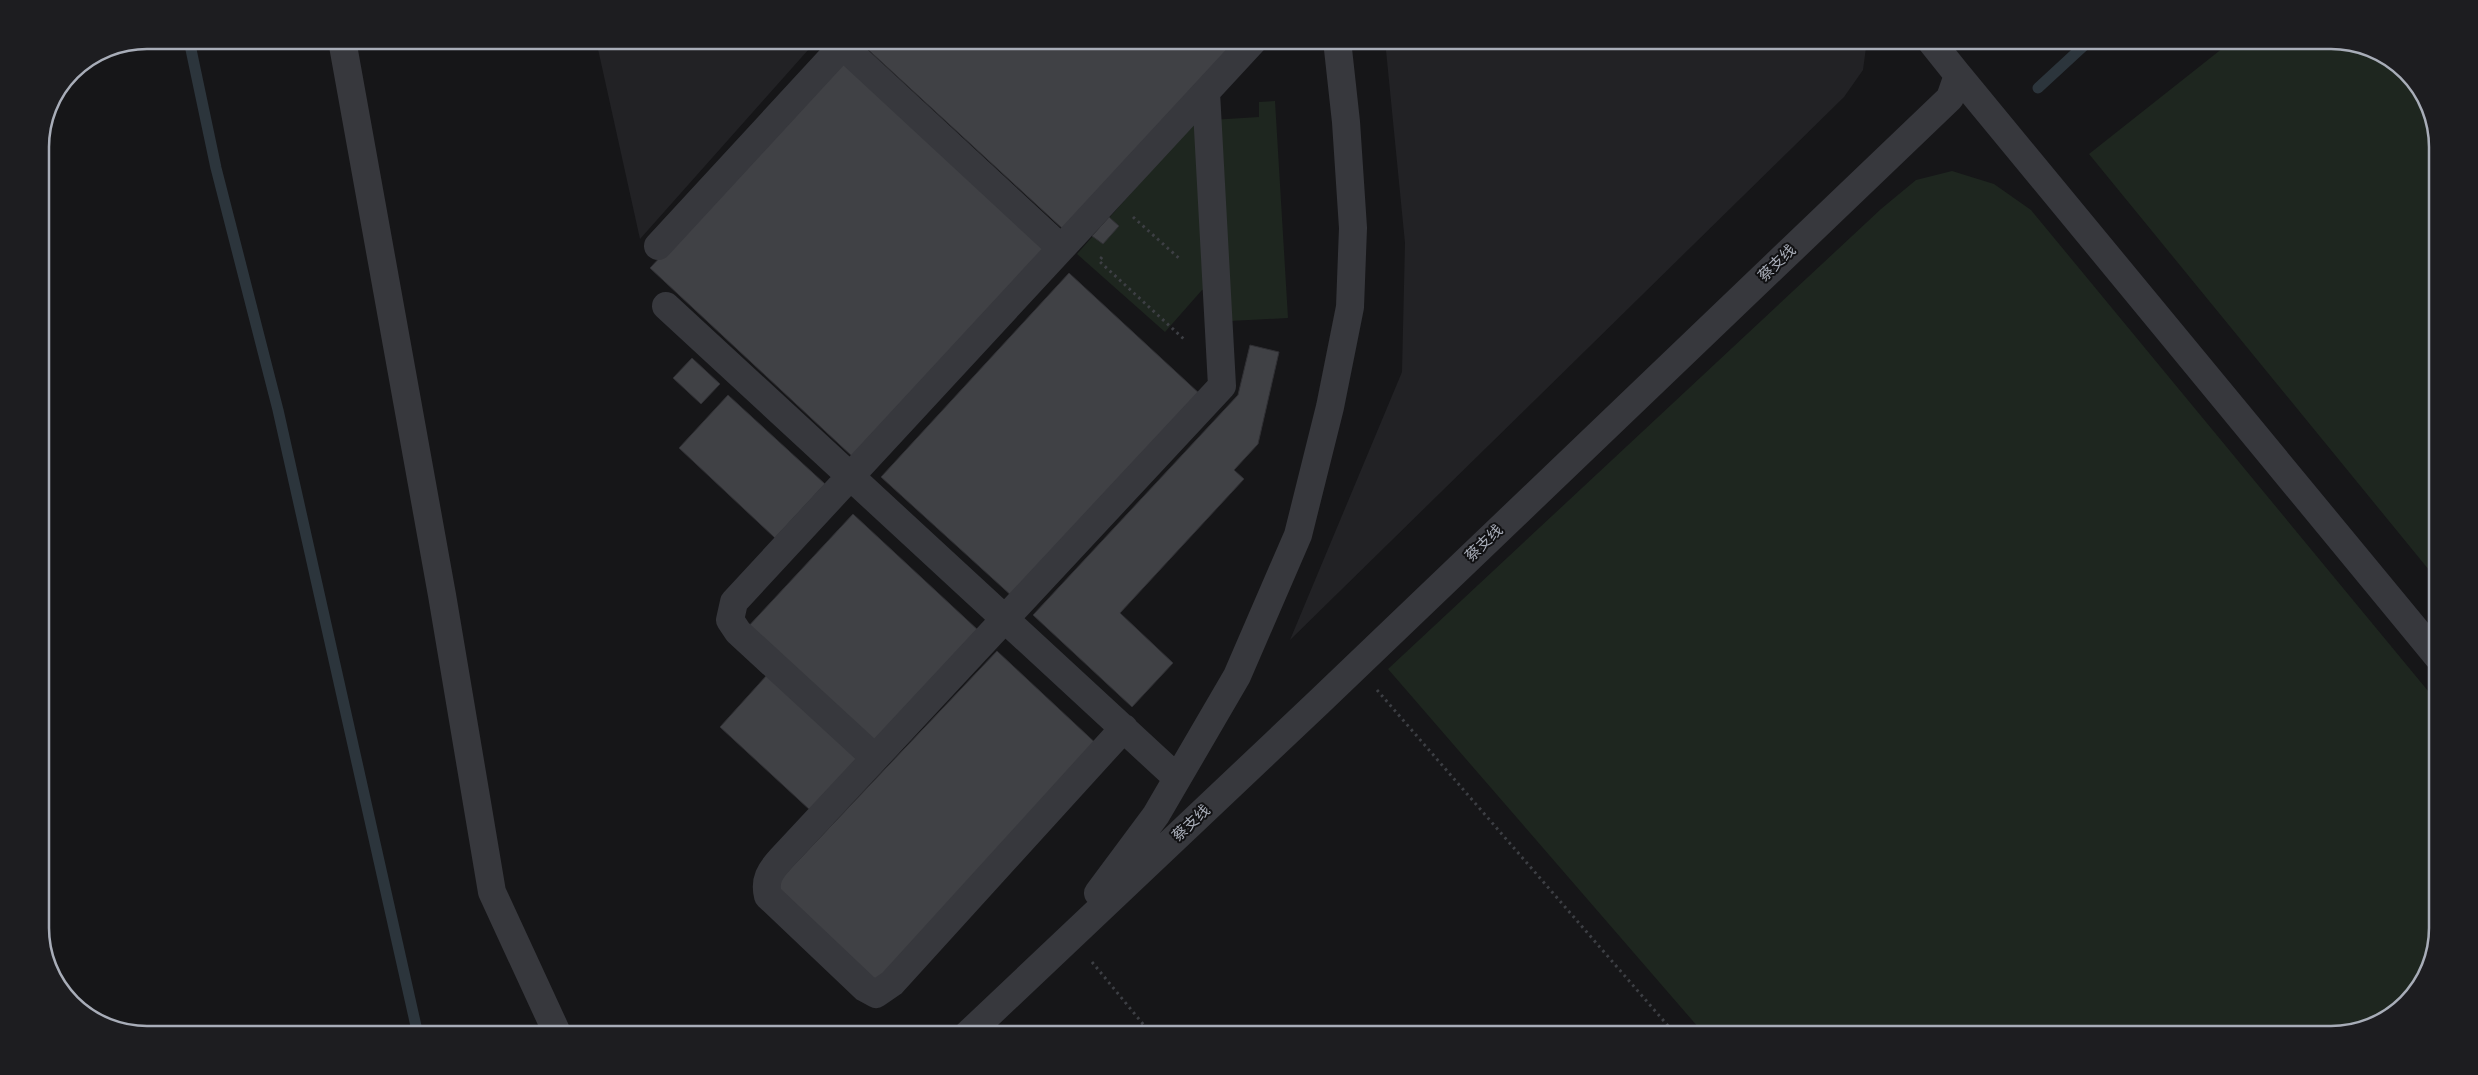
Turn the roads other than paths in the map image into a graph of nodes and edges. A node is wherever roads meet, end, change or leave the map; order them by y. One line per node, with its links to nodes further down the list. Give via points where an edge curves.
1 (344, 49): 19 (street, via 492,892)
2 (840, 49): 9 (street)
3 (852, 49): 10 (street)
4 (1246, 49): 8 (street)
5 (1338, 49): 17 (street, via 1352,228 1350,307 1330,407 1298,535 1237,676)
6 (1937, 49): 7 (street)
7 (1958, 74): 14 (street); 18 (street, 蔡支线, via 1950,98)
8 (1206, 92): 10 (street); 13 (street, via 1222,386)
9 (658, 246)
10 (1061, 248): 12 (street)
11 (666, 306): 12 (street)
12 (851, 476): 13 (street); 16 (street, via 734,602 730,620 738,632)
13 (1005, 618): 15 (street); 16 (street)
14 (2429, 646)
15 (1124, 728): 16 (street, via 892,983 876,994 865,988 768,896 766,886 770,871); 17 (street)
16 (874, 758)
17 (1177, 778): 18 (street, via 1156,815)
18 (1062, 944): 20 (street, 蔡支线)
19 (554, 1026)
20 (976, 1026)

